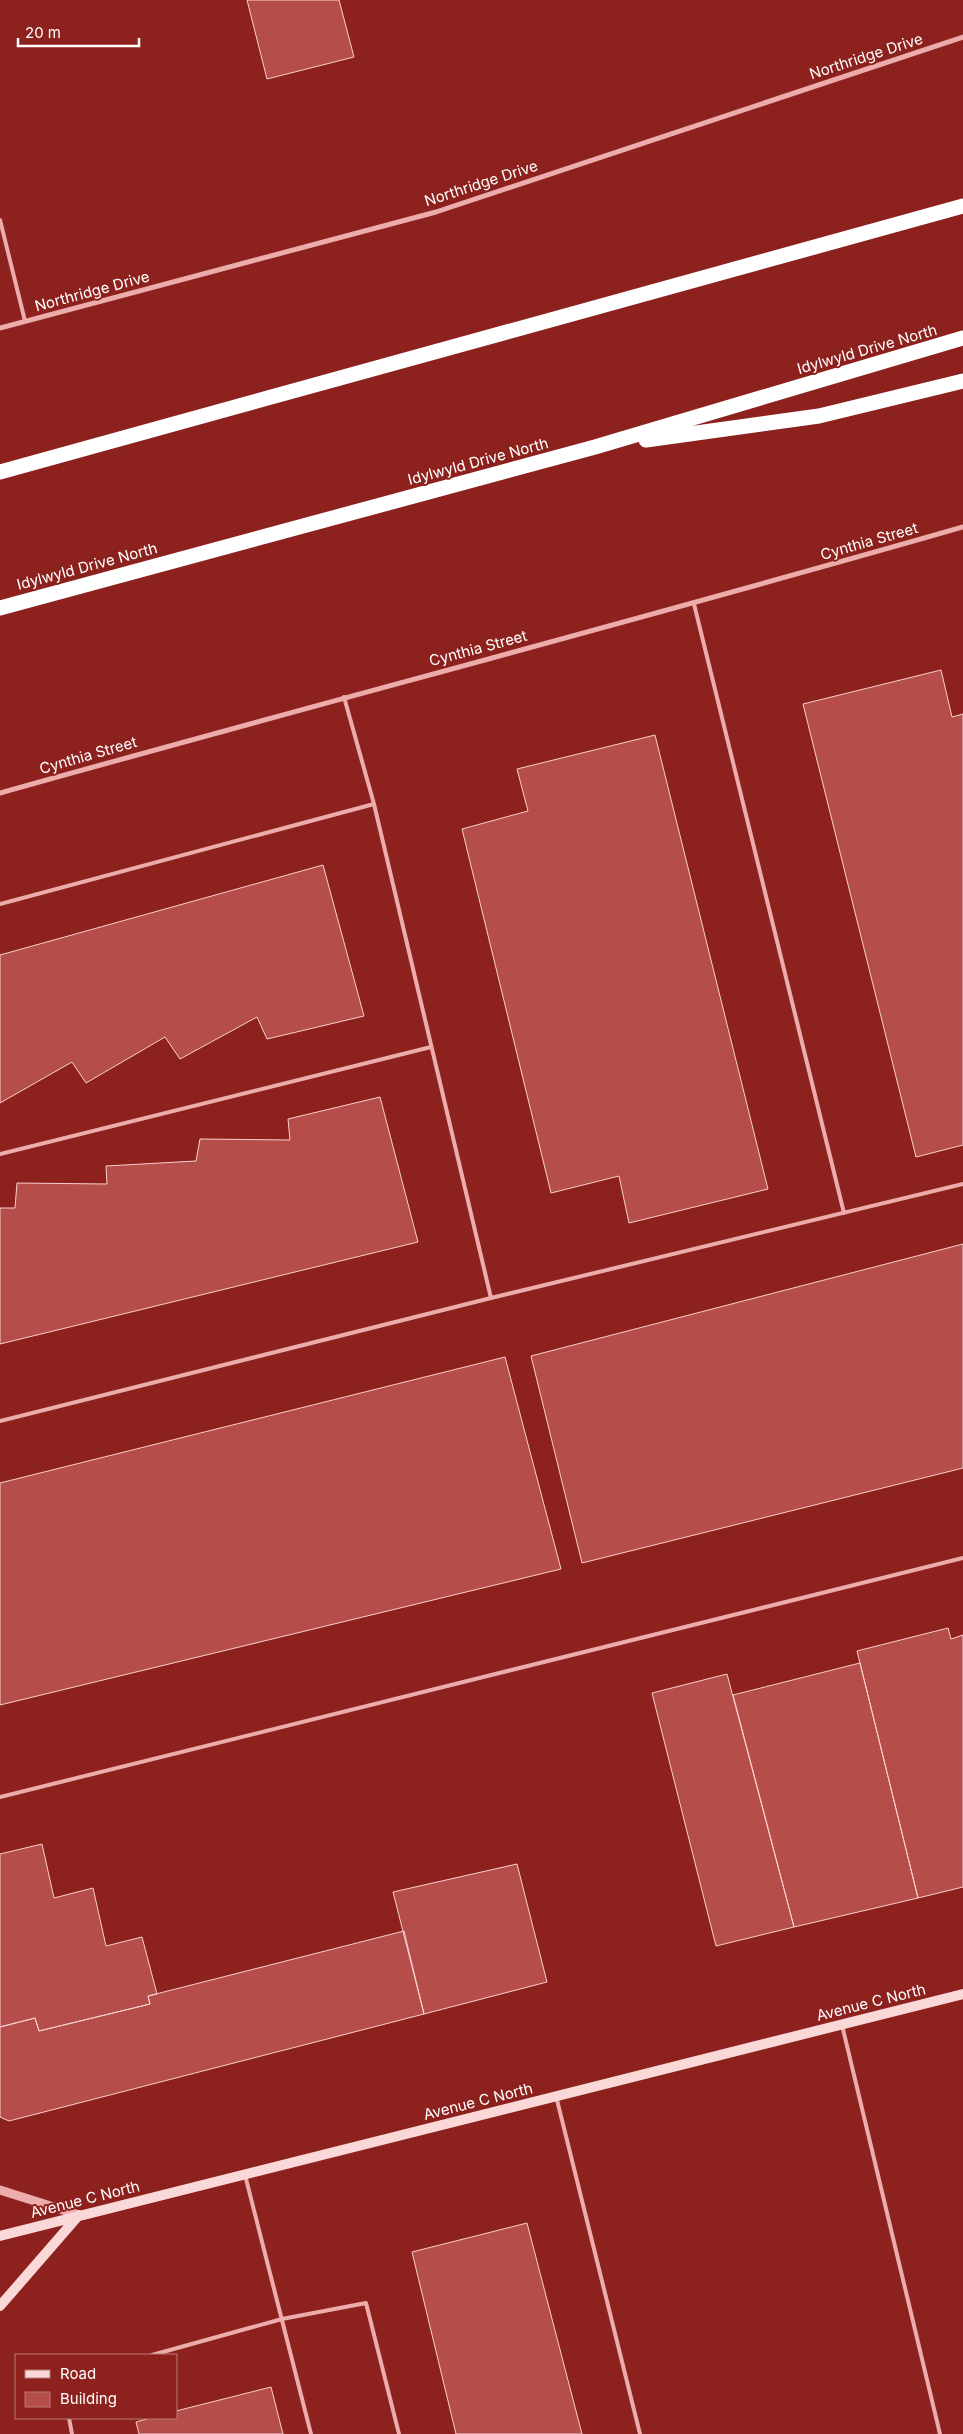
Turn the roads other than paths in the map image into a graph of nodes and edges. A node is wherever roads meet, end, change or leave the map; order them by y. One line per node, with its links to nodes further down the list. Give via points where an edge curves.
1 (963, 37): 4 (street, Northridge Drive, via 436,212)
2 (963, 206): 9 (highway)
3 (0, 220): 4 (lane)
4 (25, 321): 5 (street, Northridge Drive)
5 (0, 328)
6 (963, 338): 8 (highway, Idylwyld Drive North)
7 (963, 381): 8 (highway, via 819,416)
8 (595, 447): 12 (highway, Idylwyld Drive North)
9 (0, 472)
10 (963, 527): 11 (street, Cynthia Street)
11 (694, 604): 13 (street, Cynthia Street); 20 (lane)
12 (0, 608)
13 (344, 697): 14 (street, Cynthia Street); 15 (lane)
14 (0, 792)
15 (374, 804): 16 (lane); 17 (lane)
16 (0, 904)
17 (431, 1047): 18 (lane); 21 (lane)
18 (0, 1154)
19 (963, 1184): 20 (lane)
20 (844, 1213): 21 (lane)
21 (490, 1298): 22 (lane)
22 (0, 1421)
23 (963, 1558): 24 (lane)
24 (0, 1797)
25 (963, 1994): 26 (main road, Avenue C North)
26 (842, 2025): 27 (main road, Avenue C North); 40 (lane)
27 (556, 2096): 28 (main road, Avenue C North); 39 (lane)
28 (245, 2175): 30 (main road, Avenue C North); 33 (lane)
29 (0, 2190): 30 (street)
30 (79, 2215): 31 (main road, Avenue C North); 32 (main road)
31 (0, 2236)
32 (0, 2306)
33 (282, 2319): 34 (lane); 37 (lane); 38 (lane, via 366,2303)
34 (156, 2354)
35 (69, 2419): 36 (lane)
36 (72, 2434)
37 (311, 2434)
38 (399, 2434)
39 (640, 2434)
40 (940, 2434)

